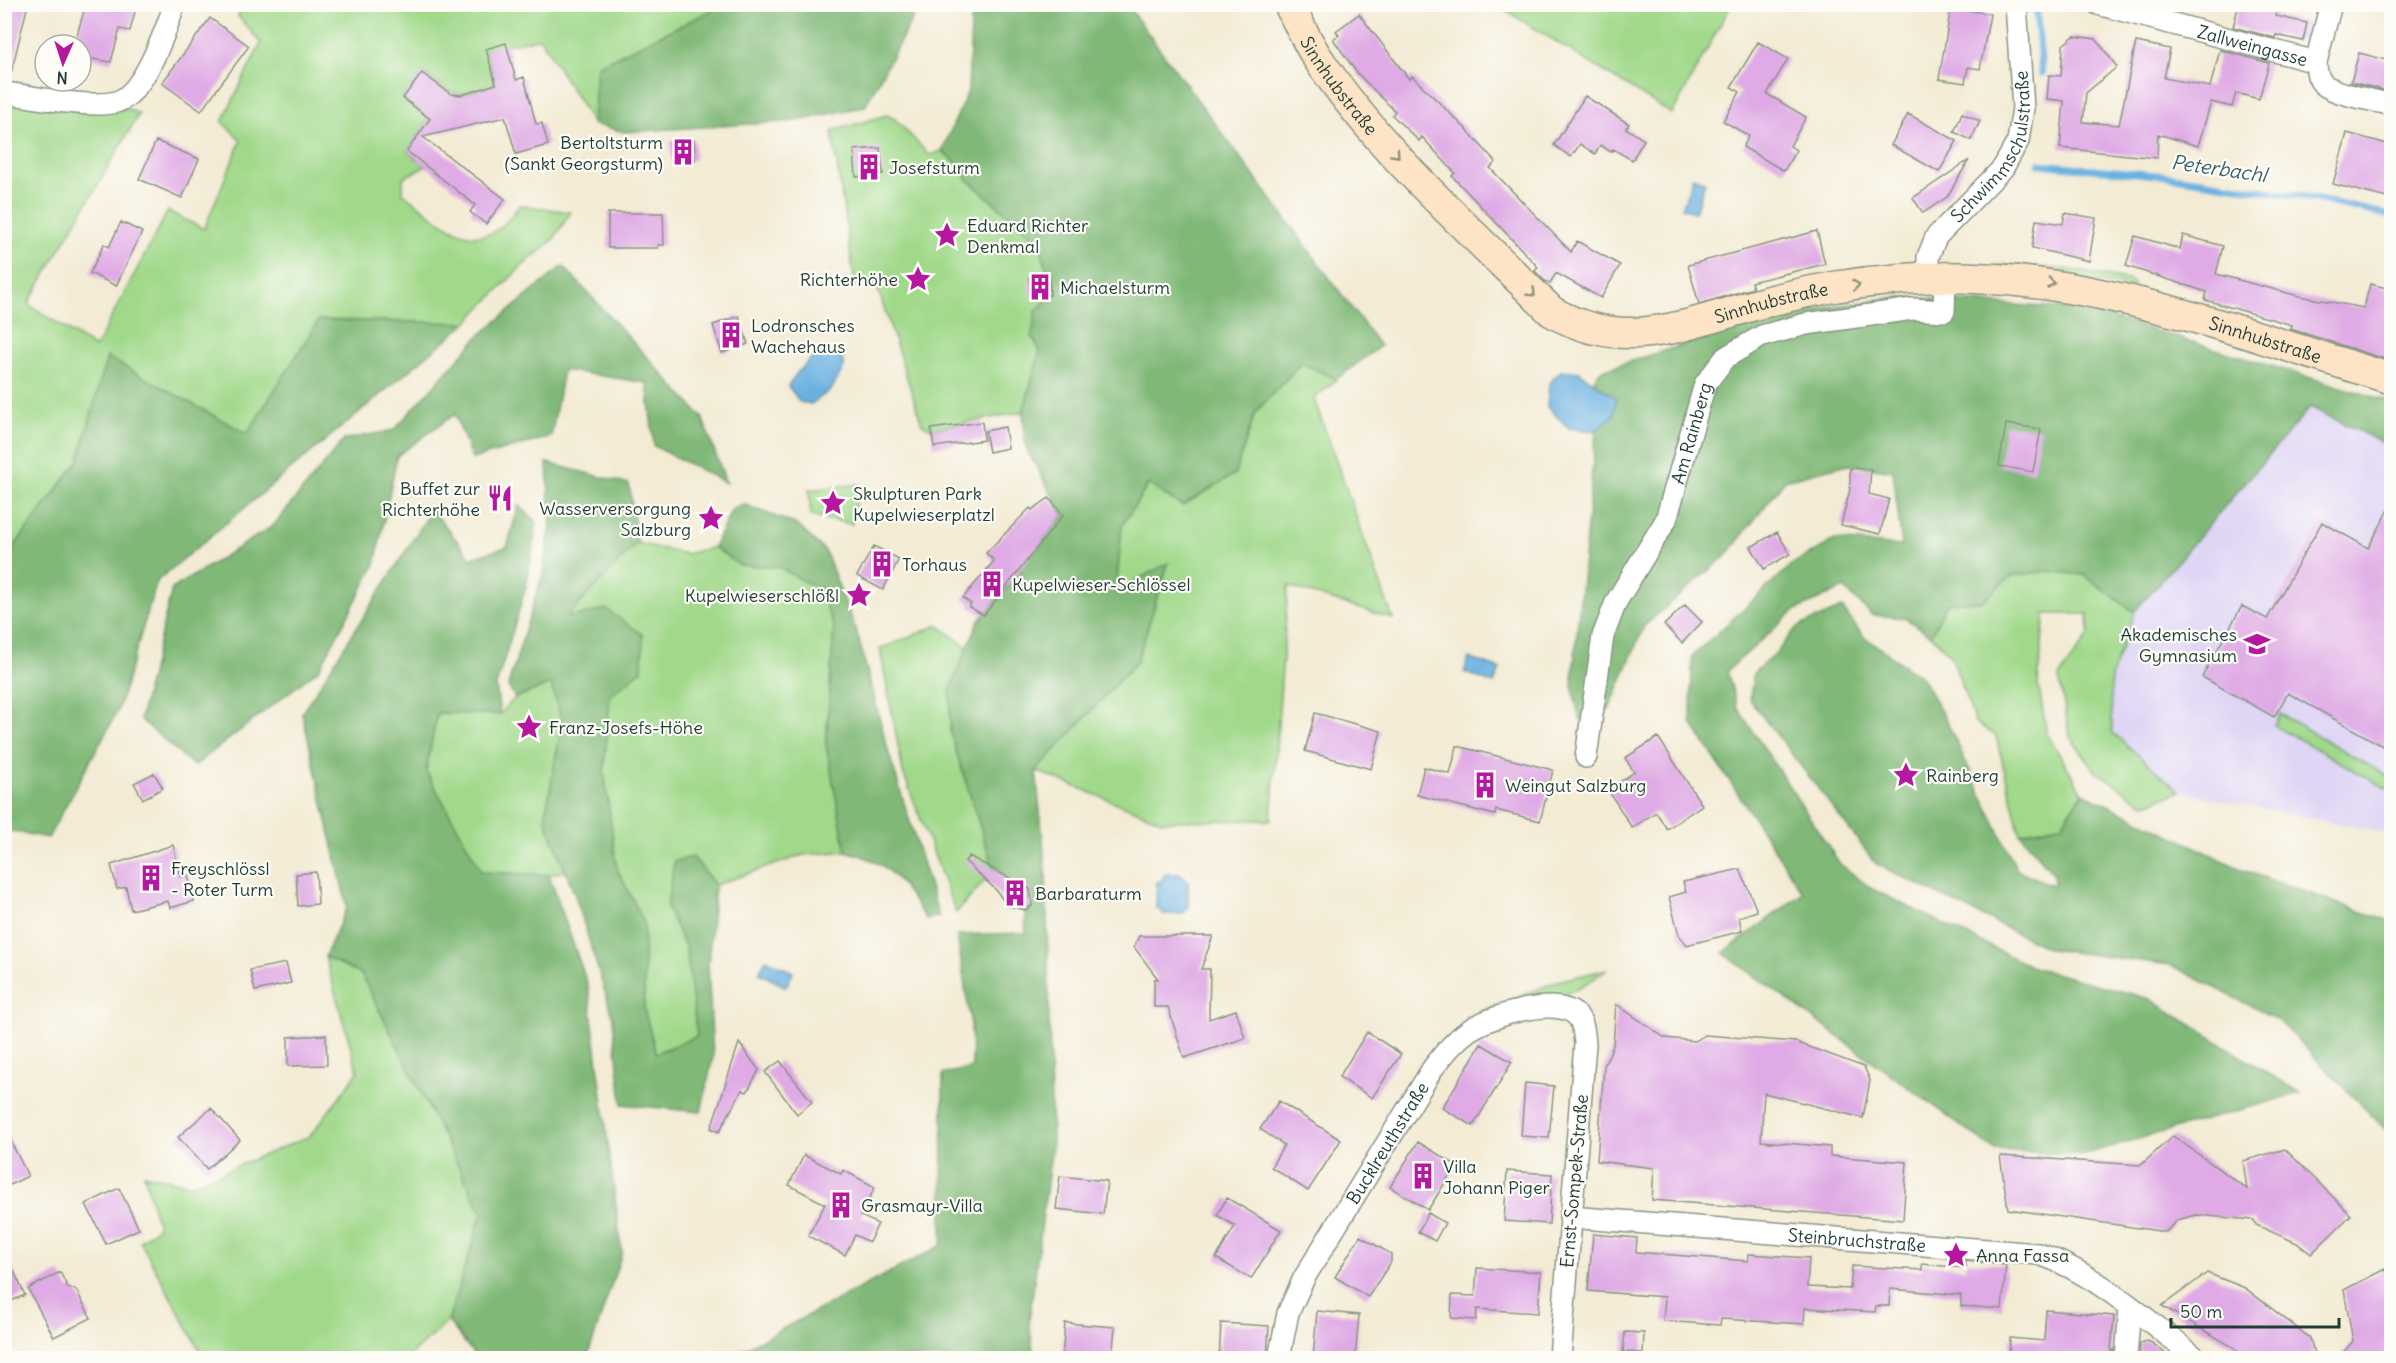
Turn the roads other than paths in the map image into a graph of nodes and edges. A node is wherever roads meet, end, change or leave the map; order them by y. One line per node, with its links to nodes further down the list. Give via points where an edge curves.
1 (175, 4): 7 (street, via 157,52 134,89 118,102 99,104)
2 (1289, 4): 9 (street, Sinnhubstraße, one-way to 9, via 1316,56 1362,117 1551,311 1570,322 1619,334 1659,332 1818,290)
3 (2016, 4): 9 (street, Schwimmschulstraße, via 2023,108 2018,141 2003,168 1930,245 1928,257)
4 (2098, 4): 6 (street, Zallweingasse)
5 (2331, 4): 6 (street)
6 (2316, 62): 8 (street, Zallweingasse, via 2317,74 2324,84)
7 (4, 93)
8 (2391, 105)
9 (1937, 277): 10 (street, Sinnhubstraße, one-way to 10, via 2017,280 2094,291 2164,308); 11 (street, Am Rainberg, via 1944,311 1913,309 1816,322 1762,336 1726,357 1705,384 1666,520 1616,602 1603,636)
10 (2391, 379)
11 (1586, 757)
12 (1569, 1010): 13 (street, Ernst-Sompek-Straße, via 1582,1026 1585,1044); 15 (street, Bucklreuthstraße, via 1511,1011 1485,1021 1454,1042 1433,1068 1304,1278 1288,1313)
13 (1570, 1217): 14 (street, Steinbruchstraße, via 2038,1254 2062,1261); 16 (street, Ernst-Sompek-Straße)
14 (2130, 1307): 17 (street); 18 (street, Steinbruchstraße)
15 (1279, 1359)
16 (1560, 1359)
17 (2126, 1359)
18 (2196, 1359)

